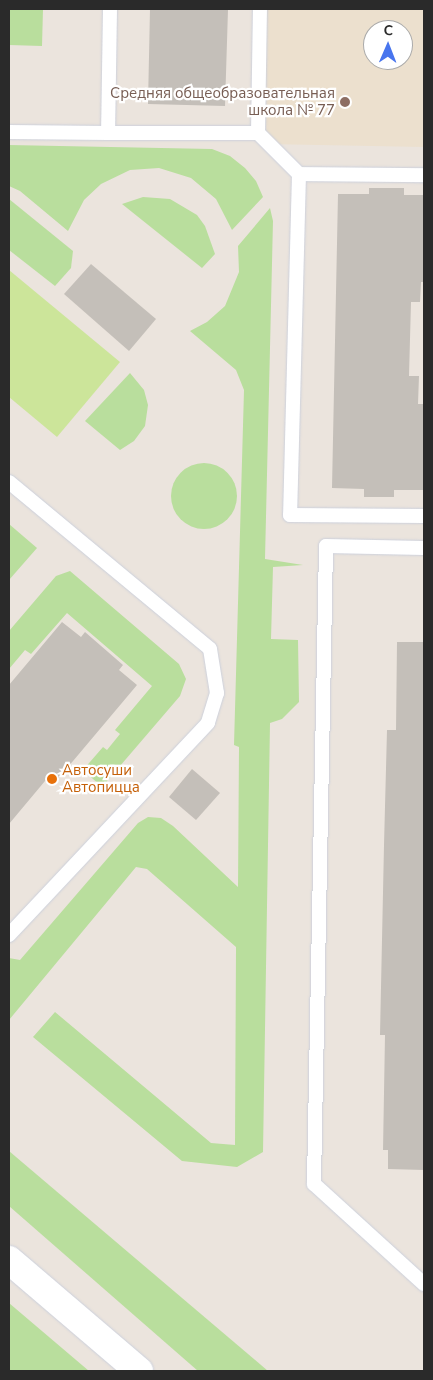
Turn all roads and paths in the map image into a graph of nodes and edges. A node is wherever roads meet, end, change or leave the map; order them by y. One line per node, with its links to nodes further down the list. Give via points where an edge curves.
1 (110, 9): 4 (lane)
2 (260, 9): 5 (lane)
3 (9, 132): 4 (lane)
4 (108, 133): 5 (lane)
5 (258, 133): 6 (lane)
6 (300, 174): 7 (lane); 9 (lane, via 290,515)
7 (424, 175)
8 (9, 482): 11 (lane, via 210,649 217,692 208,723)
9 (424, 516)
10 (424, 548): 13 (lane, via 326,546 314,1184)
11 (9, 934)
12 (9, 1260): 14 (main road)
13 (424, 1284)
14 (139, 1371)

